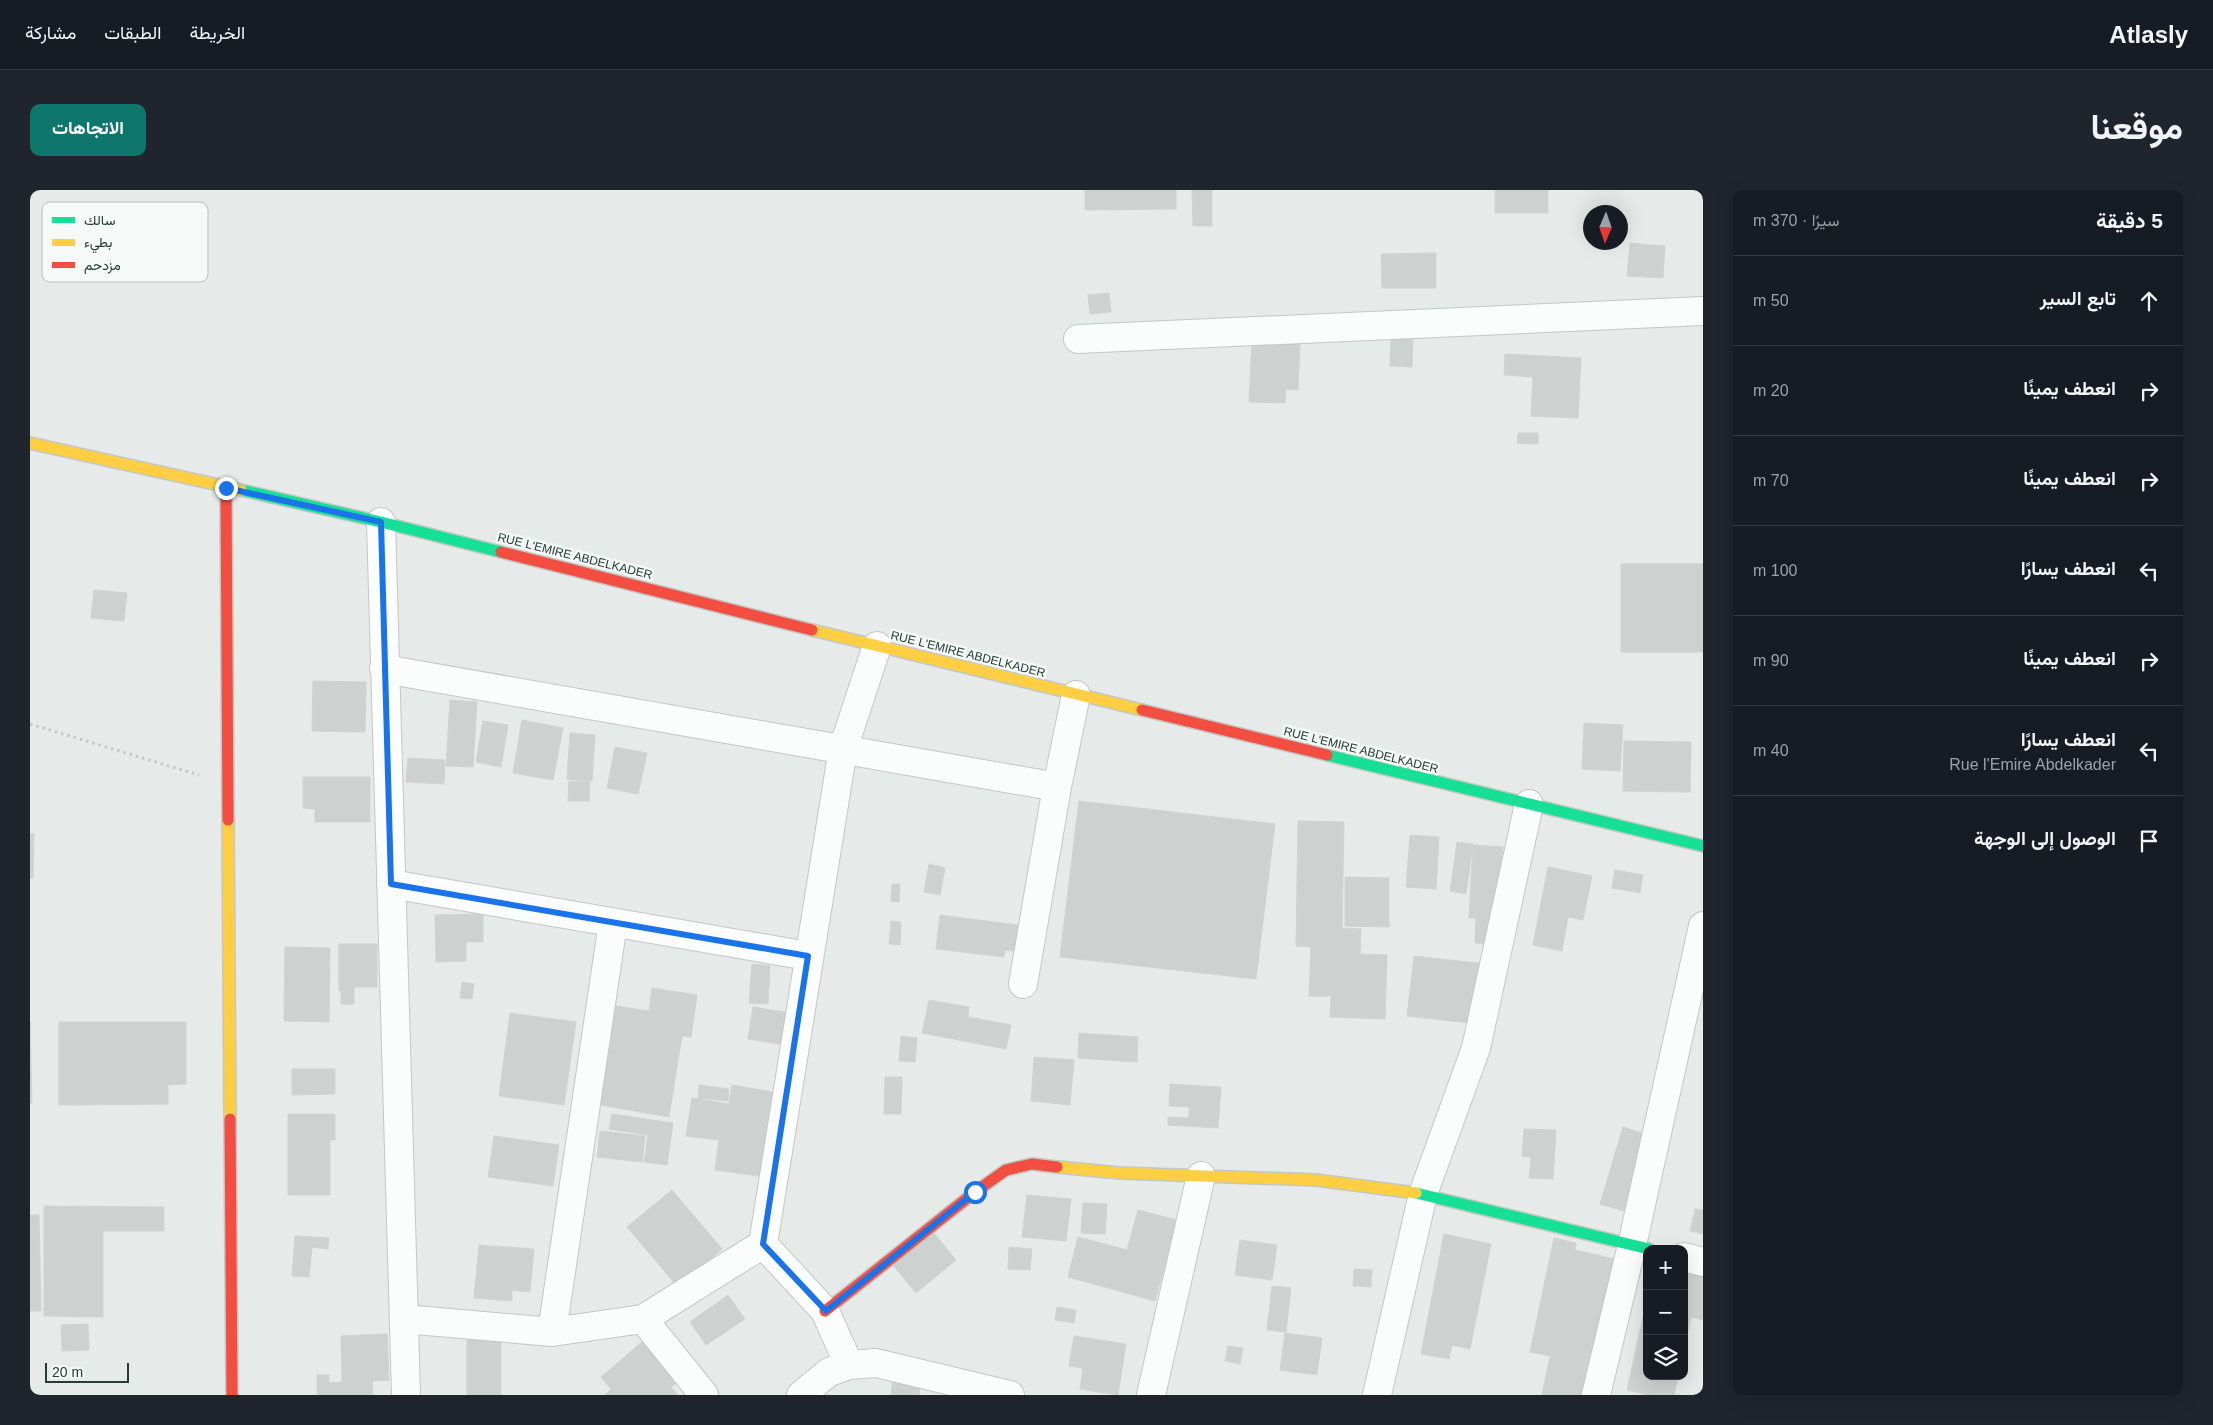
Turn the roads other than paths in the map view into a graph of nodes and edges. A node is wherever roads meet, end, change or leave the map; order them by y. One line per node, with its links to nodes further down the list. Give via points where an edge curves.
1 (1703, 311): 2 (street)
2 (1078, 339)
3 (30, 443): 4 (street, RUE L'EMIRE ABDELKADER)
4 (226, 488): 5 (street, RUE L'EMIRE ABDELKADER); 29 (street)
5 (381, 522): 6 (street, RUE L'EMIRE ABDELKADER); 7 (street)
6 (877, 646): 8 (street, RUE L'EMIRE ABDELKADER); 9 (street)
7 (384, 669): 9 (street); 13 (street)
8 (1076, 695): 10 (street); 11 (street, RUE L'EMIRE ABDELKADER)
9 (843, 749): 10 (street); 16 (street)
10 (1057, 786): 17 (street)
11 (1529, 804): 12 (street, RUE L'EMIRE ABDELKADER); 19 (street, via 1476,1048)
12 (1703, 846)
13 (391, 884): 14 (street); 25 (street)
14 (613, 923): 16 (street); 27 (street)
15 (1703, 926): 21 (street)
16 (808, 956): 20 (street)
17 (1023, 984)
18 (1201, 1176): 19 (street, via 1316,1180); 24 (street, via 1120,1173 1032,1164 1006,1170); 34 (street)
19 (1423, 1194): 21 (street); 35 (street)
20 (763, 1244): 24 (street); 26 (street)
21 (1641, 1247): 36 (street)
22 (1688, 1258): 23 (street)
23 (1703, 1262)
24 (826, 1311): 28 (street)
25 (404, 1319): 27 (street); 30 (street)
26 (643, 1319): 27 (street); 31 (street)
27 (552, 1332)
28 (850, 1365): 32 (street, via 829,1372); 33 (street, via 876,1363)
29 (232, 1395)
30 (406, 1395)
31 (704, 1395)
32 (801, 1395)
33 (1010, 1395)
34 (1150, 1395)
35 (1377, 1395)
36 (1596, 1395)

